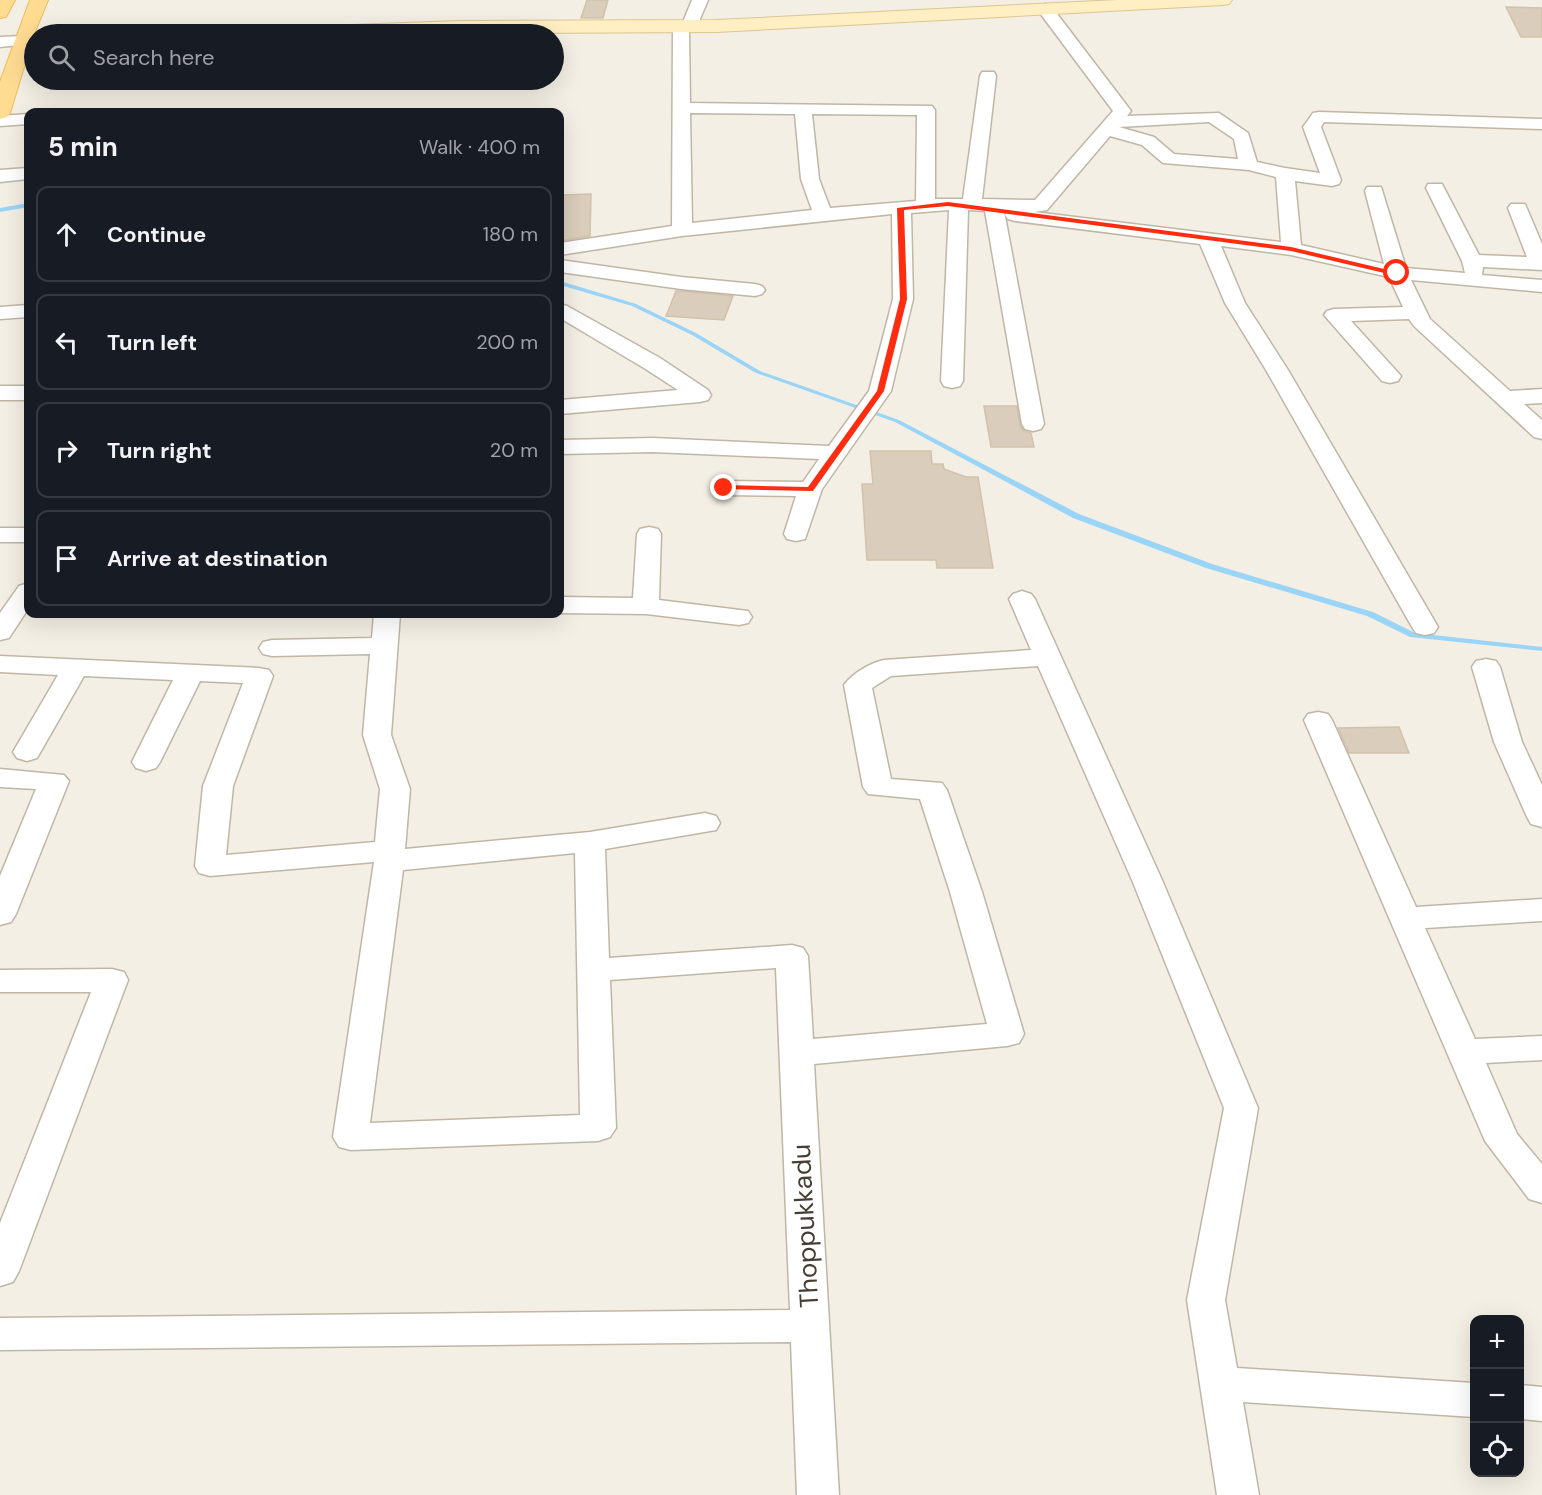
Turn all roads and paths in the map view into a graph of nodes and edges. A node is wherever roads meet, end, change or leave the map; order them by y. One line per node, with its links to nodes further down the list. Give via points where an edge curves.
1 (6, 0): 7 (main road)
2 (17, 0): 11 (main road)
3 (39, 0): 8 (main road)
4 (700, 0): 9 (street)
5 (1223, 0): 6 (street)
6 (1043, 4): 9 (street); 22 (street, via 1122,111)
7 (0, 13)
8 (33, 24)
9 (685, 26): 10 (street); 16 (street)
10 (564, 30)
11 (0, 37)
12 (24, 41): 13 (street)
13 (0, 42)
14 (24, 53): 18 (main road)
15 (988, 76): 29 (street)
16 (682, 108): 17 (street); 35 (street)
17 (803, 109): 30 (street, via 926,110); 34 (street, via 810,178)
18 (0, 113)
19 (24, 119): 20 (street)
20 (0, 121)
21 (1542, 124): 25 (street, via 1319,117 1312,128 1332,180)
22 (1109, 125): 23 (street, via 1148,141 1169,159); 23 (street, via 1213,117 1242,137); 29 (street, via 1040,206)
23 (1249, 165): 25 (street)
24 (24, 174): 26 (street)
25 (1285, 174): 38 (street)
26 (0, 176)
27 (1435, 188): 41 (street)
28 (1374, 190): 42 (street)
29 (960, 205): 30 (street); 33 (street); 50 (street)
30 (925, 206): 31 (street)
31 (901, 208): 34 (street); 59 (street, via 903,299 880,391)
32 (1518, 208): 39 (street)
33 (994, 211): 36 (street); 56 (street)
34 (823, 214): 35 (street)
35 (682, 230): 37 (street)
36 (1208, 238): 38 (street); 72 (street, via 1235,303)
37 (564, 248)
38 (1291, 249): 42 (street)
39 (1541, 264): 41 (street)
40 (564, 267): 44 (street)
41 (1474, 271): 42 (street); 43 (street)
42 (1397, 273): 48 (street)
43 (1542, 286)
44 (755, 290)
45 (24, 311): 47 (street)
46 (564, 312): 55 (street, via 700,395)
47 (0, 313)
48 (1417, 313): 49 (street, via 1334,315); 54 (street, via 1421,322)
49 (1390, 376)
50 (952, 381)
51 (0, 393): 52 (street)
52 (24, 393)
53 (1542, 396): 54 (street)
54 (1504, 398): 57 (street)
55 (564, 407)
56 (1033, 424)
57 (1542, 432)
58 (564, 447): 59 (street, via 653,445)
59 (835, 453): 61 (street)
60 (724, 488): 61 (street)
61 (810, 489): 63 (street)
62 (649, 534): 69 (street)
63 (796, 534)
64 (0, 535): 65 (street)
65 (24, 535)
66 (24, 597): 73 (street)
67 (1022, 599): 76 (street)
68 (564, 605): 69 (street)
69 (646, 606): 70 (street)
70 (739, 617)
71 (387, 618): 74 (street)
72 (1425, 627)
73 (0, 632)
74 (385, 646): 75 (street); 88 (street, via 377,735 395,789)
75 (272, 648)
76 (1048, 657): 96 (street, via 884,668 858,685 878,786 932,790 1007,1034); 101 (street, via 1147,880 1241,1108 1206,1300)
77 (0, 664): 79 (street)
78 (1486, 667): 85 (street, via 1508,742)
79 (75, 668): 80 (street); 82 (street)
80 (190, 673): 83 (street); 88 (street, via 259,676 218,786 210,866)
81 (1318, 720): 91 (street)
82 (27, 752)
83 (146, 762)
84 (0, 778): 90 (street, via 54,781)
85 (1542, 817)
86 (705, 823): 87 (street)
87 (590, 842): 88 (street); 92 (street)
88 (389, 856): 92 (street, via 351,1137 598,1128)
89 (1542, 910): 91 (street)
90 (0, 914)
91 (1405, 918): 95 (street)
92 (594, 970): 96 (street, Thoppukkadu, via 792,956)
93 (0, 981): 98 (street, via 112,980)
94 (1542, 1048): 95 (street)
95 (1464, 1052): 97 (street, via 1503,1141)
96 (797, 1053): 99 (street, Thoppukkadu)
97 (1542, 1189)
98 (0, 1271)
99 (810, 1326): 100 (street); 105 (street, Thoppukkadu)
100 (0, 1334)
101 (1220, 1384): 102 (street); 106 (street)
102 (1470, 1400)
103 (1524, 1402): 104 (street)
104 (1542, 1404)
105 (818, 1495)
106 (1238, 1495)

